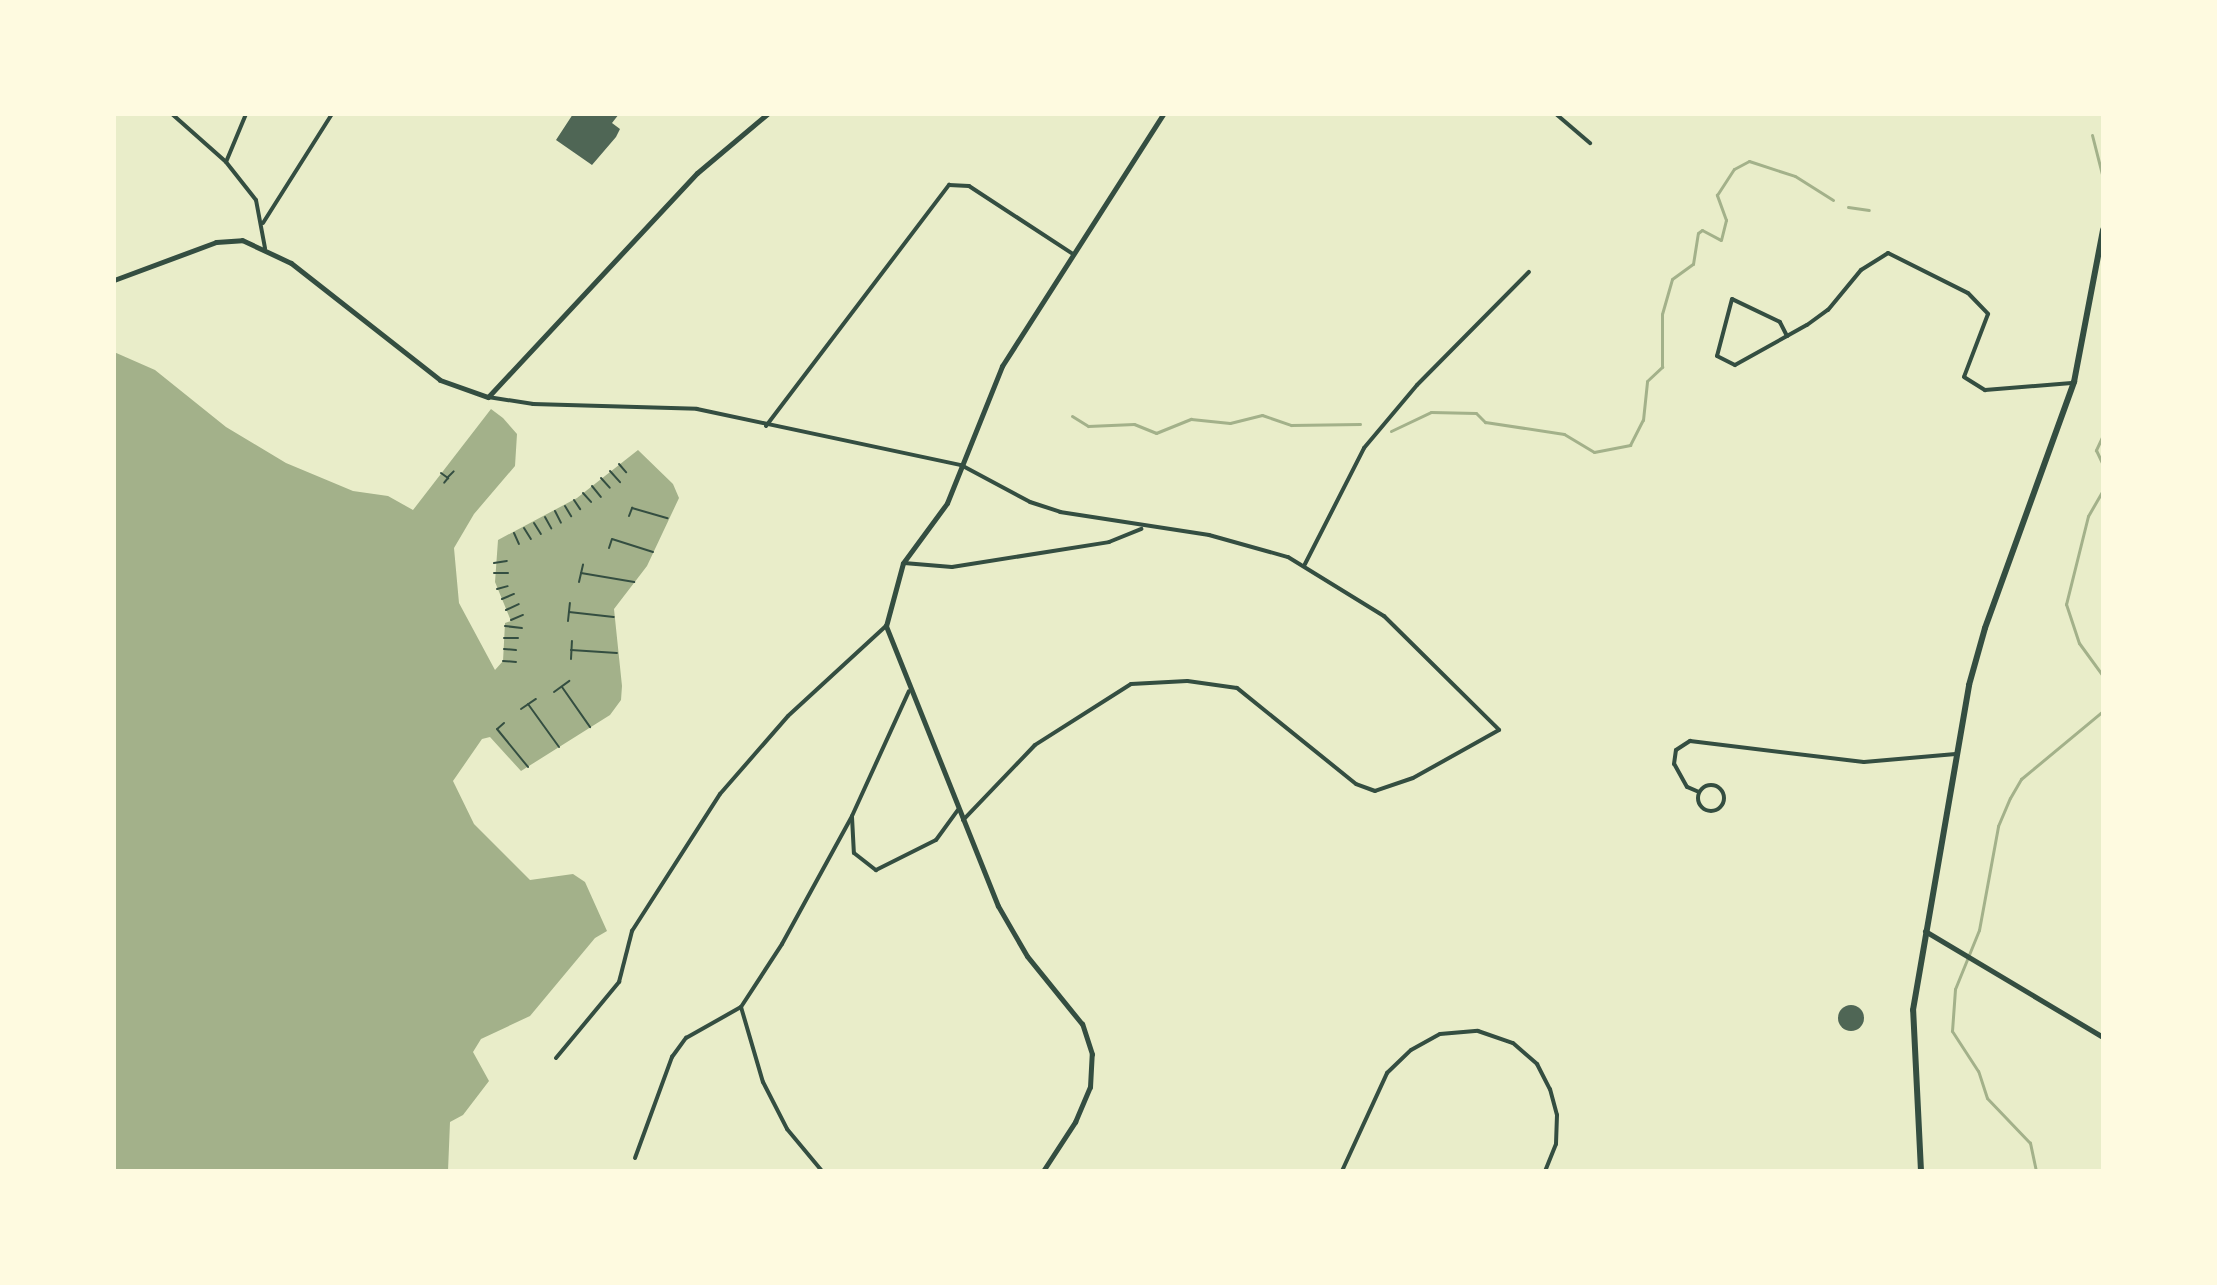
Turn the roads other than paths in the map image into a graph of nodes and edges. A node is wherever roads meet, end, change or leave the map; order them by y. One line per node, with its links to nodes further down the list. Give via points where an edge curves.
1 (172, 114): 8 (street)
2 (246, 114): 8 (street)
3 (332, 114): 9 (street)
4 (767, 114): 17 (street, via 697,173)
5 (1163, 114): 12 (street)
6 (1556, 114): 7 (street)
7 (1590, 143)
8 (226, 162): 9 (street, via 256,200)
9 (263, 223): 11 (street)
10 (2103, 230): 16 (main road)
11 (265, 248): 14 (street, via 242,240 216,242); 17 (street, via 440,380)
12 (1073, 254): 18 (street, via 969,186 949,185); 19 (street, via 1002,366)
13 (1529, 272): 22 (street, via 1417,385 1364,448)
14 (114, 280)
15 (1787, 336): 15 (street, via 1735,365 1717,356 1732,299 1780,322); 16 (street, via 1828,310 1861,270 1888,253 1968,293 1988,314 1964,377 1985,390)
16 (2074, 382): 25 (main road, via 1982,636)
17 (488, 397): 18 (street, via 533,404 652,404)
18 (766, 426): 19 (street)
19 (961, 465): 20 (street, via 1030,502); 21 (street, via 947,503)
20 (1144, 528): 21 (street, via 1109,542 952,567); 22 (street, via 1209,535)
21 (903, 563): 23 (street)
22 (1305, 564): 29 (street, via 1384,616 1499,730 1413,778 1375,791 1356,784 1237,688 1187,681 1131,684 1035,745)
23 (886, 626): 24 (street); 33 (street, via 788,716 720,794 632,931 619,982)
24 (909, 691): 27 (street); 28 (street)
25 (1956, 754): 26 (street, via 1887,763 1690,741 1676,750 1674,764 1687,787); 30 (main road)
26 (1699, 792): 26 (street, via 1705,809 1722,805 1724,796 1715,785)
27 (958, 810): 28 (street, via 936,840 876,870 854,853); 29 (street)
28 (852, 816): 31 (street)
29 (963, 820): 36 (street, via 998,906 1027,956 1082,1024 1092,1054 1090,1087)
30 (1924, 931): 32 (street); 39 (main road, via 1913,1010)
31 (741, 1007): 34 (street, via 686,1038 672,1057); 35 (street, via 775,1106)
32 (2103, 1037)
33 (556, 1058)
34 (635, 1158)
35 (822, 1171)
36 (1043, 1171)
37 (1342, 1171): 38 (street, via 1387,1073 1411,1050 1440,1034 1478,1031 1513,1043 1537,1064 1550,1089 1557,1115 1556,1144)
38 (1545, 1171)
39 (1921, 1171)

